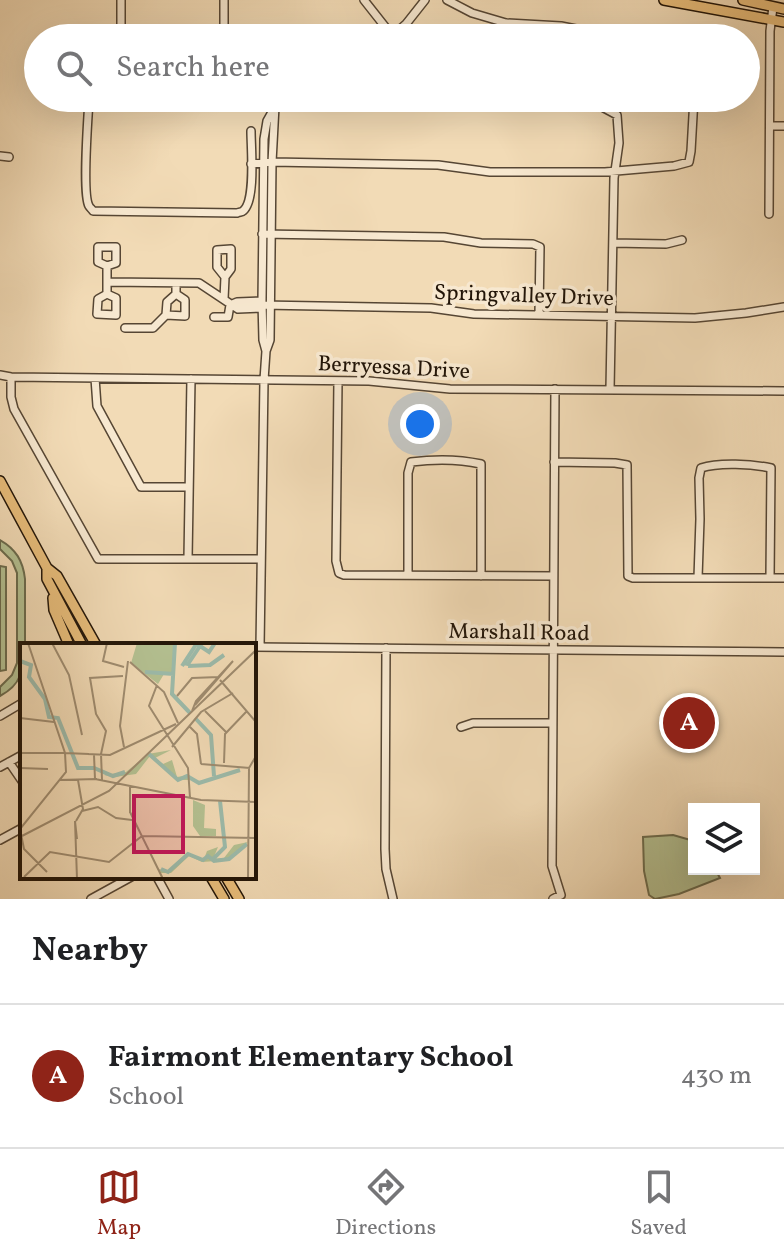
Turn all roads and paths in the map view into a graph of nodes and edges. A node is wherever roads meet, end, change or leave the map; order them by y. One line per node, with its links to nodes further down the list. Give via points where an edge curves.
1 (121, 0): 12 (street)
2 (224, 0): 13 (street)
3 (364, 0): 14 (street)
4 (425, 0): 15 (street)
5 (447, 0): 16 (street, via 472,13)
6 (664, 0): 10 (main road)
7 (743, 0): 8 (main road)
8 (769, 6): 9 (main road); 10 (street)
9 (784, 6)
10 (771, 19): 11 (main road); 21 (street)
11 (784, 22)
12 (121, 24)
13 (224, 24)
14 (382, 24)
15 (406, 24)
16 (524, 24)
17 (88, 112): 27 (street, via 87,200 93,211 237,213 249,203)
18 (272, 112): 26 (street, via 264,139)
19 (611, 112): 28 (street, via 617,115 619,143)
20 (693, 112): 28 (street, via 689,162)
21 (770, 126): 22 (street); 29 (street)
22 (784, 126)
23 (251, 131): 27 (street)
24 (0, 156): 25 (street)
25 (9, 157)
26 (268, 162): 27 (street); 28 (street, via 438,165 490,172); 30 (street); 31 (street)
27 (251, 164)
28 (614, 171): 33 (street)
29 (769, 214)
30 (262, 234): 31 (street); 41 (street)
31 (271, 234): 41 (street); 44 (street, via 533,244 540,247)
32 (682, 240): 33 (street)
33 (613, 243): 45 (street)
34 (107, 266): 36 (street)
35 (225, 277): 40 (street)
36 (108, 282): 37 (street); 38 (street)
37 (176, 283): 39 (street); 40 (street, via 199,283)
38 (107, 294)
39 (176, 294): 43 (street, via 167,302); 43 (street, via 185,300 185,316)
40 (227, 302): 41 (street, Springvalley Drive); 46 (street, via 228,317)
41 (264, 305): 44 (street, Springvalley Drive); 51 (street, via 270,340)
42 (784, 307): 45 (street, Springvalley Drive, via 695,318)
43 (166, 315): 47 (street, via 153,328)
44 (539, 315): 45 (street, Springvalley Drive)
45 (611, 316): 54 (street)
46 (214, 317)
47 (125, 328)
48 (3, 377): 49 (street, Berryessa Drive); 59 (street, via 14,409 98,559)
49 (95, 378): 50 (street, Berryessa Drive); 58 (street, via 99,413 141,487)
50 (191, 379): 51 (street, Berryessa Drive); 58 (street)
51 (264, 380): 52 (street, Berryessa Drive); 60 (street)
52 (338, 381): 53 (street, Berryessa Drive); 62 (street, via 336,568 344,575)
53 (555, 389): 54 (street, Berryessa Drive); 56 (street)
54 (610, 389): 55 (street, Berryessa Drive)
55 (784, 391)
56 (554, 462): 64 (street); 65 (street, via 627,465 628,576)
57 (0, 481): 61 (main road)
58 (189, 487): 59 (street)
59 (188, 559): 60 (street)
60 (261, 559): 72 (street)
61 (47, 568): 68 (main road); 71 (main road, via 57,576)
62 (408, 575): 63 (street); 63 (street, via 411,462 469,461 481,464)
63 (481, 576): 64 (street)
64 (553, 576): 74 (street)
65 (698, 578): 66 (street); 66 (street, via 699,478 701,468 709,466 771,468)
66 (770, 578): 67 (street)
67 (784, 578)
68 (52, 590): 69 (main road); 70 (main road)
69 (68, 643)
70 (81, 643)
71 (95, 643)
72 (257, 647): 73 (street, Marshall Road)
73 (386, 648): 74 (street, Marshall Road); 94 (street, via 385,849)
74 (553, 650): 75 (street, Marshall Road); 78 (street)
75 (784, 652)
76 (20, 708): 77 (street)
77 (0, 716)
78 (552, 723): 79 (street); 95 (street, via 552,866 561,895)
79 (461, 727)
80 (20, 756): 81 (street)
81 (9, 762): 82 (street); 83 (street)
82 (0, 767)
83 (20, 778)
84 (20, 829): 85 (street)
85 (0, 840)
86 (127, 879): 90 (street)
87 (158, 879): 91 (street)
88 (212, 879): 92 (main road)
89 (227, 879): 93 (main road)
90 (91, 899)
91 (169, 899)
92 (224, 899)
93 (239, 899)
94 (393, 899)
95 (553, 899)

